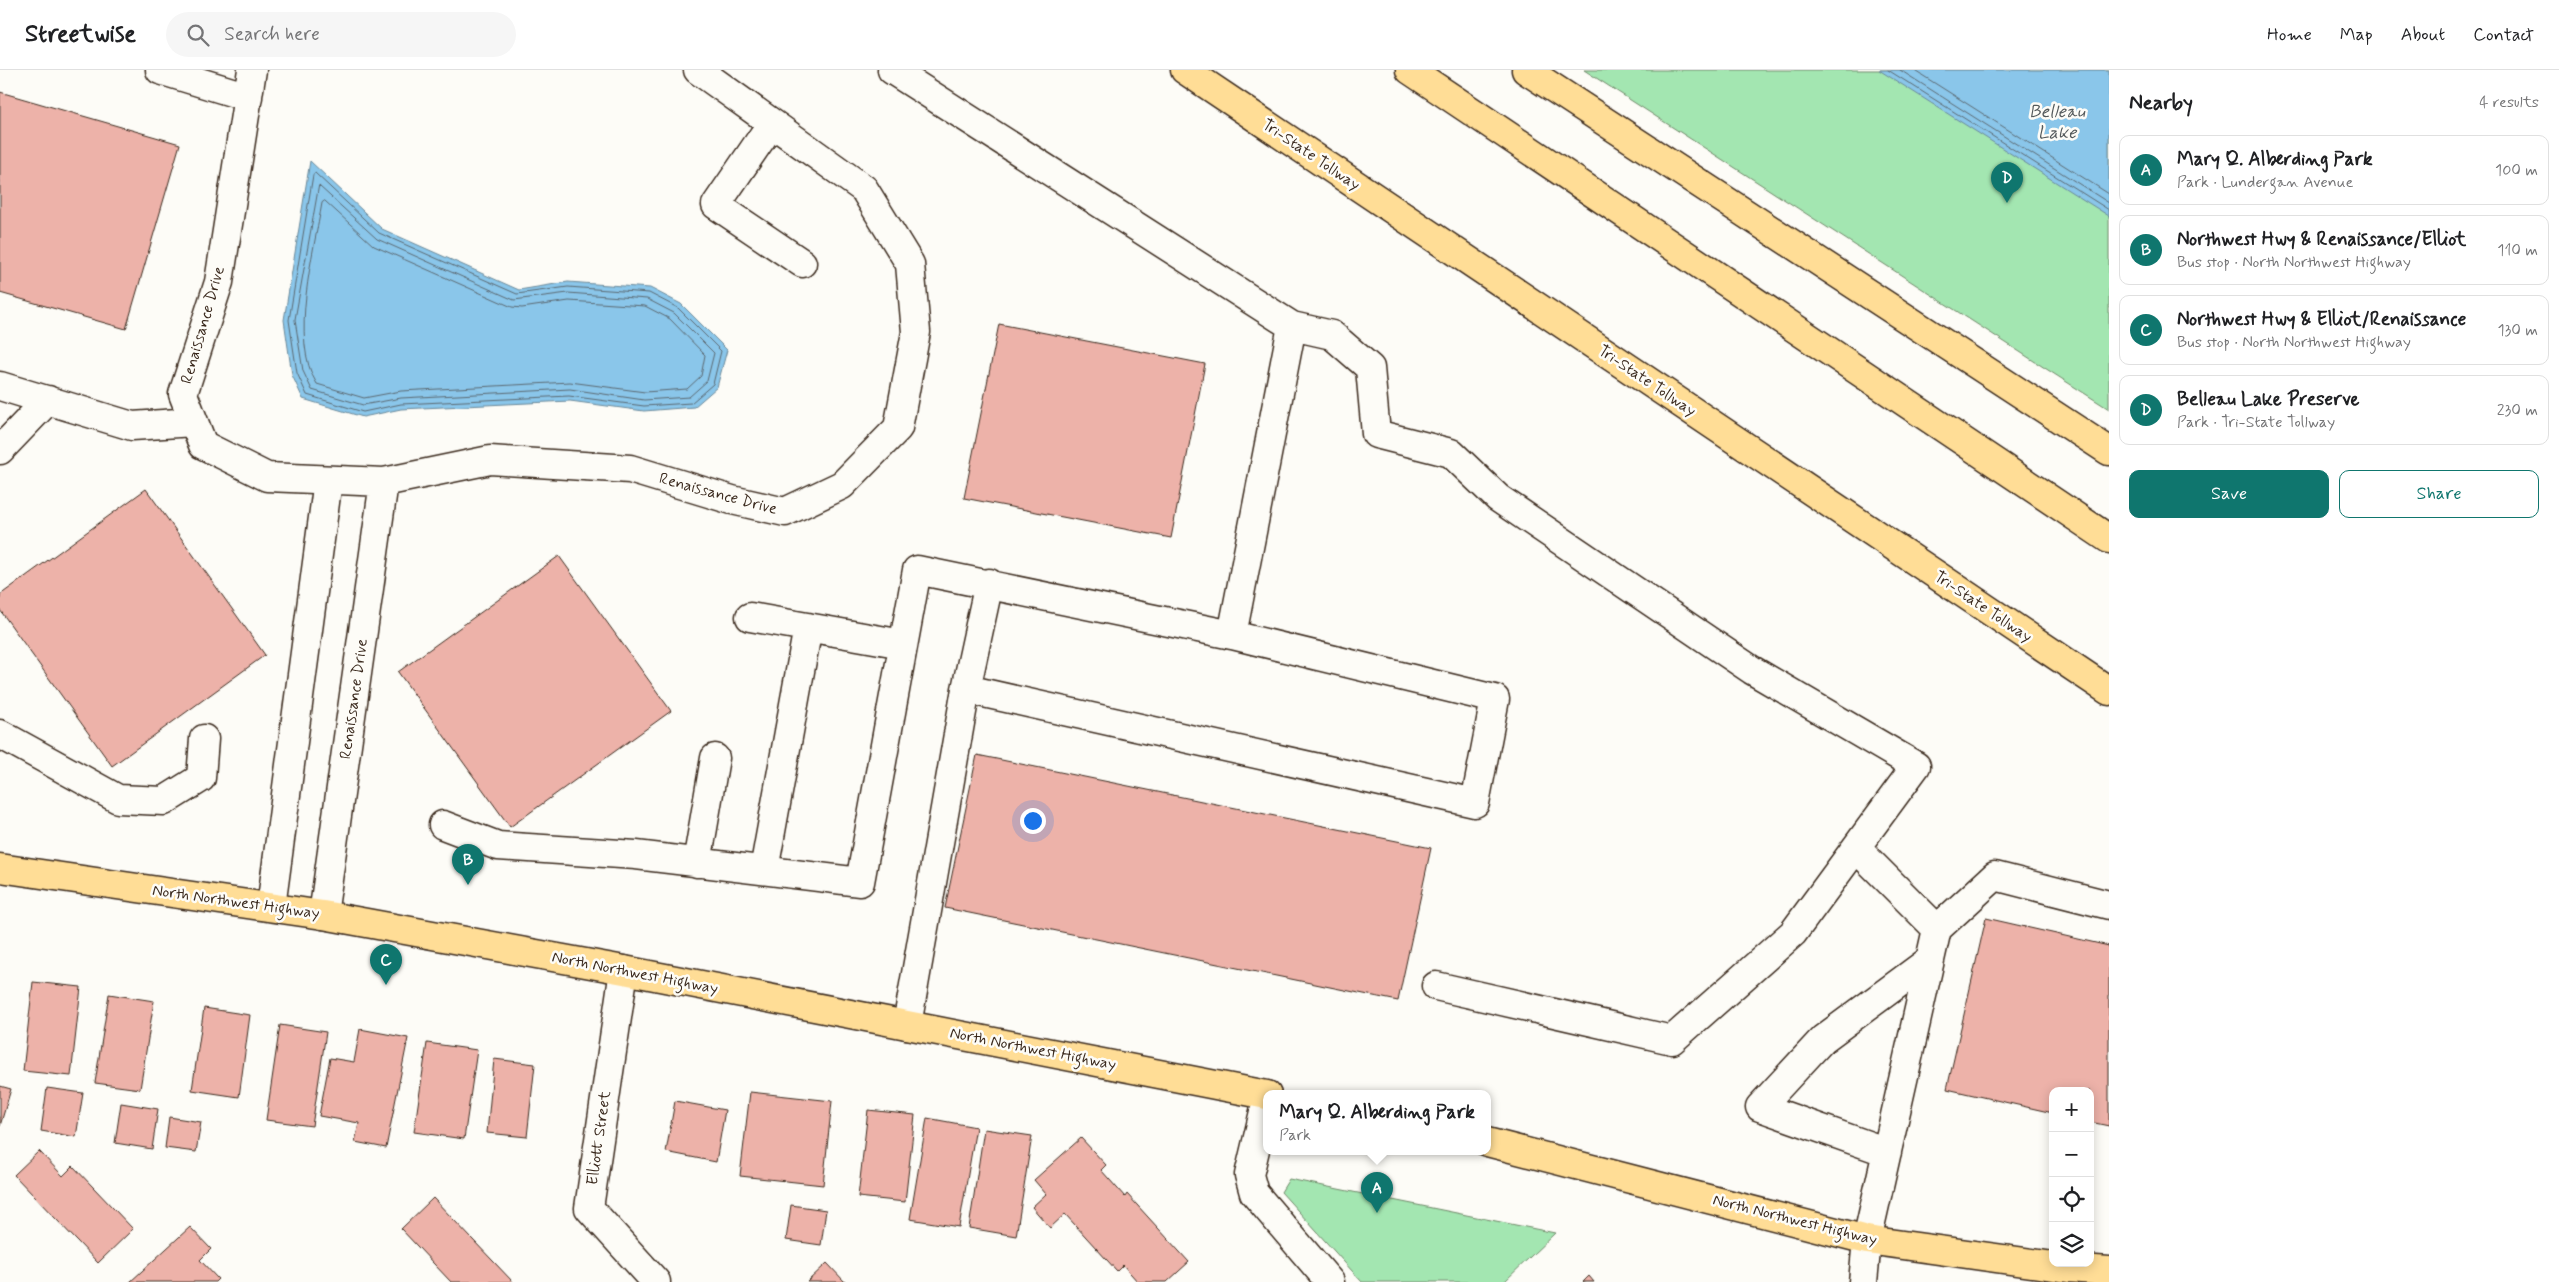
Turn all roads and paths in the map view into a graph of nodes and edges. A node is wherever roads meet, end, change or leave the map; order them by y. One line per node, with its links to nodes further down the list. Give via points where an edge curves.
1 (160, 70): 8 (street)
2 (252, 70): 8 (street, Renaissance Drive)
3 (698, 70): 9 (street, Renaissance Drive)
4 (892, 70): 11 (street)
5 (1185, 70): 26 (main road, Tri-State Tollway)
6 (1410, 70): 19 (main road)
7 (1526, 70): 16 (main road)
8 (248, 97): 14 (street, Renaissance Drive, via 219,282 183,394)
9 (772, 123): 10 (street, via 716,205); 18 (street, Renaissance Drive, via 864,189 910,264 916,332 898,428 842,485 786,512 732,500 630,469 490,460)
10 (802, 263)
11 (1292, 326): 23 (street); 31 (street, via 1332,335 1370,368 1376,434 1451,453 1498,498 1712,644 1916,766)
12 (0, 386): 13 (street)
13 (48, 400): 14 (street, via 132,426); 15 (street)
14 (194, 422): 17 (street, Renaissance Drive, via 203,445 267,477)
15 (0, 450)
16 (2109, 451)
17 (328, 480): 18 (street, Renaissance Drive); 36 (street)
18 (384, 482): 37 (street, Renaissance Drive)
19 (2109, 539)
20 (990, 583): 23 (street); 24 (street, via 917,570); 25 (street)
21 (750, 617): 22 (street)
22 (808, 627): 24 (street); 34 (street)
23 (1232, 635): 25 (street, via 1495,699 1475,803)
24 (903, 644): 34 (street, via 860,882)
25 (966, 689): 42 (street)
26 (2109, 691)
27 (0, 734): 28 (street, via 118,799 164,802 201,778)
28 (204, 739)
29 (715, 758): 32 (street)
30 (443, 825): 32 (street, via 498,846 636,855)
31 (1856, 848): 38 (street); 41 (street, via 1793,933 1672,1040)
32 (697, 863): 34 (street)
33 (0, 868): 36 (main road, North Northwest Highway)
34 (764, 870)
35 (2109, 905): 38 (street, via 1995,876)
36 (271, 907): 37 (main road, North Northwest Highway)
37 (323, 915): 40 (main road, North Northwest Highway)
38 (1937, 929): 39 (street)
39 (1930, 960): 46 (street); 46 (street, via 1823,1039 1760,1107)
40 (624, 970): 42 (main road, North Northwest Highway); 49 (street, Elliott Street, via 589,1208)
41 (1436, 986)
42 (907, 1025): 43 (main road, North Northwest Highway)
43 (1263, 1094)
44 (1263, 1117): 50 (street, via 1250,1176 1254,1193)
45 (1491, 1143): 47 (main road, North Northwest Highway)
46 (1887, 1152): 47 (street)
47 (1867, 1240): 48 (main road, North Northwest Highway); 51 (street); 52 (street)
48 (2109, 1271)
49 (656, 1282)
50 (1330, 1282)
51 (1850, 1282)
52 (1863, 1282)

